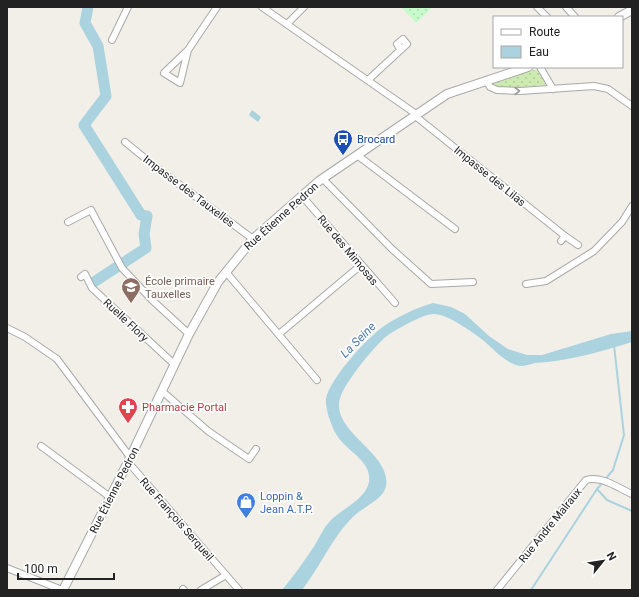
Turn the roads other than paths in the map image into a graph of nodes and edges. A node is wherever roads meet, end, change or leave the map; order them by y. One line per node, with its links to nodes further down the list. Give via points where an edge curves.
1 (128, 7): 12 (street)
2 (216, 7): 13 (street)
3 (262, 7): 11 (street, Impasse des Lilas)
4 (304, 7): 11 (street)
5 (538, 7): 8 (street)
6 (566, 7): 9 (street)
7 (632, 10): 10 (street)
8 (546, 16)
9 (574, 16)
10 (622, 16)
11 (286, 24): 17 (street, Impasse des Lilas)
12 (112, 40)
13 (188, 50): 13 (street, via 182,77 180,83 164,73)
14 (401, 50): 17 (street)
15 (525, 68): 18 (street, Rue Étienne Pedron)
16 (541, 68): 19 (street)
17 (368, 80): 21 (street, Impasse des Lilas)
18 (486, 80): 19 (street, one-way to 19, via 490,87 497,90); 21 (street, Rue Étienne Pedron, via 447,94)
19 (553, 88): 20 (street, via 608,88)
20 (632, 106)
21 (415, 115): 23 (street, Rue Étienne Pedron); 29 (street, Impasse des Lilas)
22 (125, 142): 30 (street, Impasse des Tauxelles)
23 (357, 155): 24 (street, Rue Étienne Pedron); 28 (street)
24 (323, 179): 25 (street, Rue Étienne Pedron); 36 (street, via 392,249 431,284)
25 (302, 196): 30 (street, Rue Étienne Pedron); 33 (street, Rue des Mimosas)
26 (632, 206): 37 (street, via 622,222 594,251 546,281)
27 (68, 222): 40 (street, via 91,210 120,266)
28 (455, 229)
29 (566, 236): 31 (street); 32 (street, Impasse des Lilas)
30 (253, 239): 34 (street, Rue Étienne Pedron)
31 (561, 242)
32 (578, 245)
33 (361, 264): 38 (street, Rue des Mimosas); 41 (street)
34 (226, 272): 40 (street, Rue Étienne Pedron); 41 (street)
35 (80, 277): 42 (street, Ruelle Flory, via 85,274 92,288)
36 (473, 282)
37 (526, 284)
38 (395, 303)
39 (7, 328): 47 (street, Rue François Serqueil, via 57,359)
40 (189, 334): 42 (street, Rue Étienne Pedron)
41 (278, 334): 43 (street)
42 (175, 365): 44 (street, Rue Étienne Pedron)
43 (317, 380)
44 (163, 392): 46 (street, via 208,431 249,459); 47 (street, Rue Étienne Pedron)
45 (41, 446): 49 (street)
46 (256, 449)
47 (129, 460): 49 (street, Rue Étienne Pedron); 51 (street, Rue François Serqueil)
48 (632, 494): 55 (street, Rue Andre Malraux, via 600,479 586,480)
49 (110, 497): 52 (street, Rue Étienne Pedron)
50 (7, 568): 52 (street)
51 (226, 575): 53 (street); 54 (street, Rue François Serqueil)
52 (63, 590)
53 (201, 590)
54 (239, 590)
55 (497, 590)

